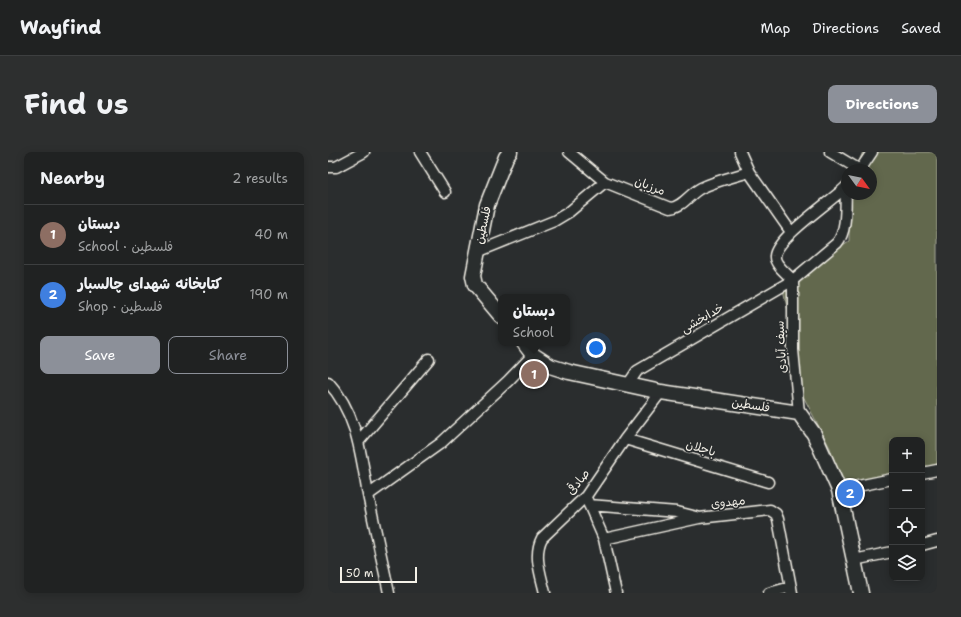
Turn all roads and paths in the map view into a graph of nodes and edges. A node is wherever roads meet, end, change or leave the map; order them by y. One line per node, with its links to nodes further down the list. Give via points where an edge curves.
1 (364, 152): 10 (street, via 336,167)
2 (420, 152): 14 (street)
3 (569, 152): 12 (street, مرزبان)
4 (740, 152): 11 (street)
5 (830, 152): 8 (street)
6 (872, 152): 9 (street)
7 (506, 154): 17 (street, فلسطین, via 487,205)
8 (850, 164)
9 (864, 164)
10 (328, 167)
11 (748, 172): 12 (street, مرزبان, via 701,188 689,195 676,208 670,208); 16 (street)
12 (605, 182): 17 (street, via 554,221)
13 (841, 191): 16 (street)
14 (445, 192)
15 (845, 200): 18 (street, خدابخشی, via 841,238)
16 (791, 232): 18 (street, via 778,246 775,255 776,261)
17 (477, 252): 19 (street, فلسطین, via 473,276 475,285)
18 (793, 280): 24 (street, خدابخشی, via 637,371); 26 (street, سیف آبادی, via 793,350)
19 (498, 312)
20 (526, 346): 21 (street, فلسطین)
21 (533, 355): 24 (street, فلسطین, via 550,366 569,372); 34 (street, via 441,443)
22 (429, 359): 28 (street)
23 (328, 382): 28 (street, via 340,395)
24 (629, 383): 25 (street, فلسطین)
25 (661, 392): 26 (street, فلسطین); 27 (street, صادقی)
26 (799, 413): 33 (street, via 814,434)
27 (625, 439): 32 (street, باجلان); 35 (street, صادقی)
28 (359, 441): 34 (street)
29 (937, 470): 30 (street)
30 (925, 472)
31 (889, 480): 33 (street)
32 (768, 482)
33 (839, 490): 41 (street)
34 (368, 495): 43 (street)
35 (588, 501): 36 (street, via 677,512); 37 (street); 44 (street, صادقی, via 542,538 539,544 538,561)
36 (699, 518): 37 (street, مهدوی); 42 (street, مهدوی, via 770,510 776,514)
37 (604, 539): 45 (street)
38 (937, 541): 39 (street)
39 (925, 544)
40 (889, 553): 41 (street)
41 (854, 560): 47 (street)
42 (792, 590): 46 (street)
43 (390, 593)
44 (545, 593)
45 (616, 593)
46 (769, 593)
47 (861, 593)

